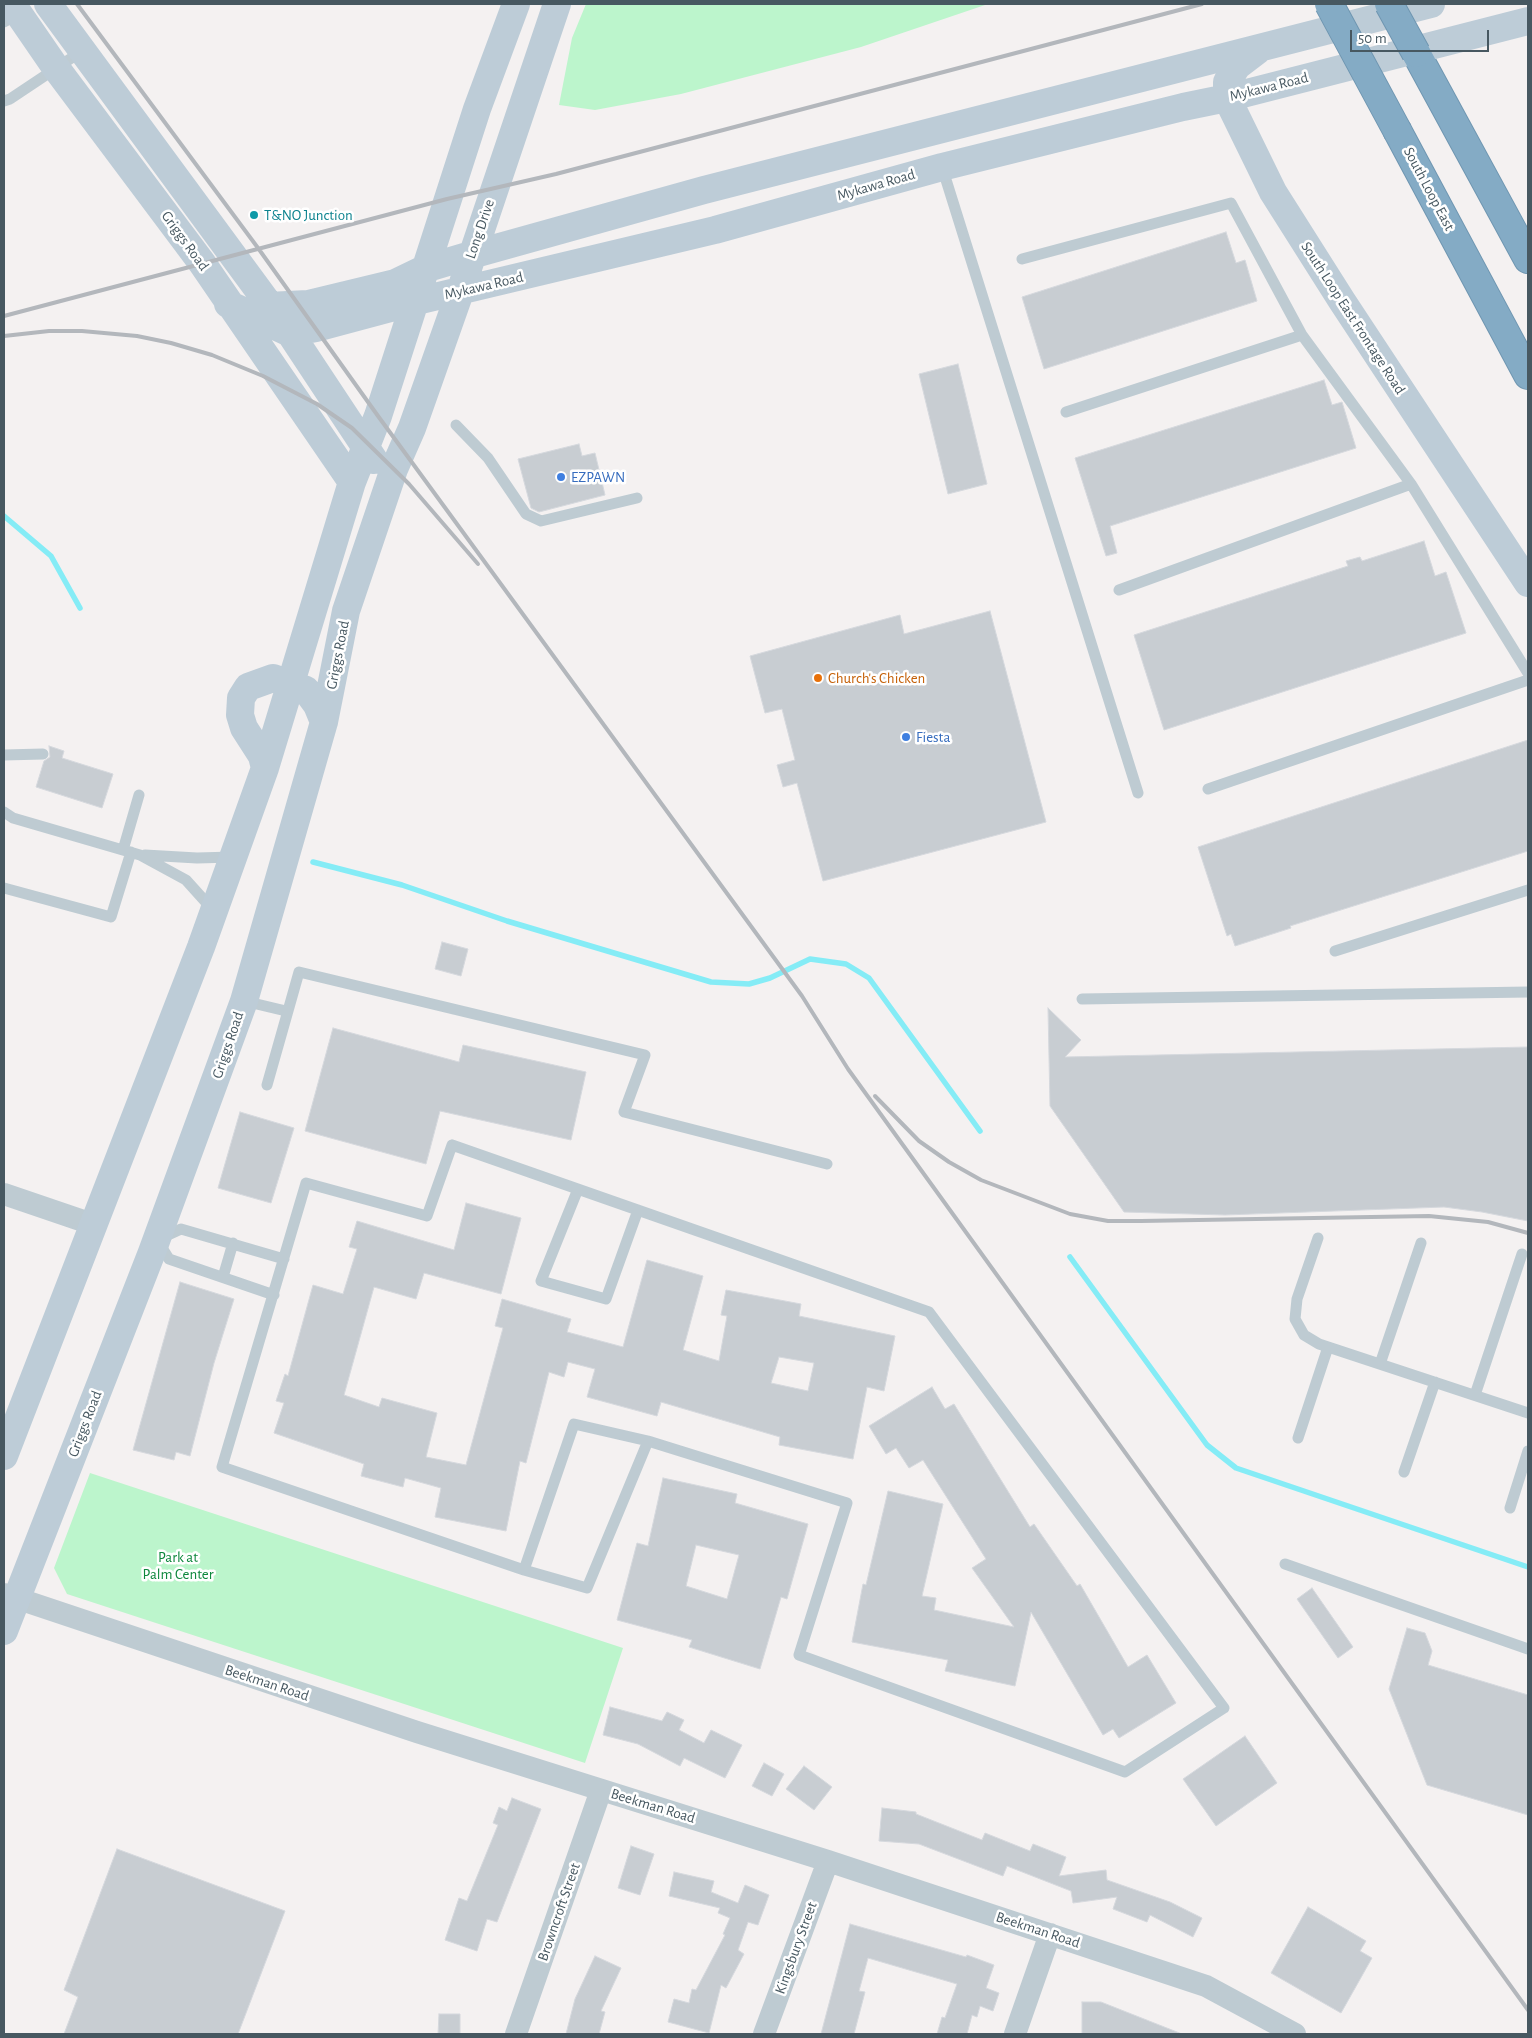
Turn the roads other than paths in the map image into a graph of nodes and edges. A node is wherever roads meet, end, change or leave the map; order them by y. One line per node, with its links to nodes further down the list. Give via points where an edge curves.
1 (48, 4): 12 (main road, Griggs Road)
2 (516, 4): 25 (main road)
3 (526, 4): 8 (main road)
4 (1329, 4): 32 (highway, South Loop East, bridge)
5 (1388, 4): 13 (highway, bridge)
6 (1399, 4): 13 (highway, bridge)
7 (1431, 4): 11 (main road, Mykawa Road)
8 (555, 9): 22 (main road, Long Drive)
9 (12, 13): 14 (main road, Griggs Road)
10 (1528, 21): 15 (main road, Mykawa Road)
11 (1260, 48): 15 (main road, via 1237,66 1227,82); 17 (main road, Mykawa Road)
12 (82, 50): 14 (lane); 29 (main road, Griggs Road)
13 (1416, 53): 24 (highway)
14 (56, 68): 16 (lane); 28 (main road, Griggs Road, via 202,263)
15 (1227, 98): 18 (main road, Mykawa Road); 40 (main road, South Loop East Frontage Road, via 1278,200)
16 (4, 101)
17 (806, 163): 19 (main road, Mykawa Road); 20 (main road)
18 (942, 167): 20 (main road, Mykawa Road); 50 (lane)
19 (704, 190): 21 (main road); 22 (main road, Mykawa Road)
20 (816, 202): 21 (main road, Mykawa Road)
21 (714, 230): 26 (main road, Mykawa Road)
22 (471, 255): 25 (main road, Mykawa Road); 26 (main road, Long Drive)
23 (1022, 259): 31 (lane, via 1231,203)
24 (1528, 259)
25 (424, 269): 27 (main road); 29 (main road, Mykawa Road, via 395,283 308,304)
26 (460, 292): 27 (main road, Mykawa Road); 37 (main road, Long Drive)
27 (413, 302): 30 (main road, Mykawa Road); 35 (main road)
28 (228, 304): 30 (main road); 36 (main road, Griggs Road)
29 (268, 306): 30 (main road, Griggs Road)
30 (290, 333): 35 (main road, Griggs Road)
31 (1302, 335): 33 (lane); 38 (lane)
32 (1528, 375)
33 (1066, 412)
34 (456, 426): 39 (lane, via 488,458 526,514 541,521)
35 (366, 448): 36 (main road); 37 (main road, Griggs Road)
36 (352, 482): 44 (main road)
37 (390, 482): 45 (main road, Griggs Road, via 346,611)
38 (1411, 484): 41 (lane); 42 (lane)
39 (637, 498)
40 (1528, 584)
41 (1119, 590)
42 (1528, 674)
43 (1528, 680): 49 (lane)
44 (290, 684): 45 (main road, via 306,690); 48 (main road); 48 (main road, via 273,678 259,681 248,687 241,698 240,714 244,728 262,756)
45 (324, 722): 61 (main road, Griggs Road)
46 (42, 754): 47 (lane)
47 (4, 756)
48 (265, 768): 54 (main road)
49 (1208, 789)
50 (1138, 793)
51 (139, 795): 53 (lane)
52 (4, 812): 53 (lane, via 13,818)
53 (131, 852): 54 (lane, via 197,858); 55 (lane, via 111,917); 57 (lane, via 186,880)
54 (233, 856): 57 (main road)
55 (4, 888)
56 (1528, 890): 58 (lane)
57 (214, 910): 68 (main road)
58 (1335, 951)
59 (1528, 992): 60 (lane)
60 (1082, 999)
61 (244, 1001): 62 (lane); 70 (main road, Griggs Road)
62 (286, 1011): 63 (lane); 64 (lane, via 299,972 644,1055 624,1112)
63 (266, 1084)
64 (827, 1164)
65 (578, 1189): 67 (lane); 67 (lane, via 540,1281 606,1299); 74 (lane, via 452,1145 427,1216 306,1183)
66 (4, 1194): 68 (street)
67 (638, 1210): 83 (lane, via 929,1312 1224,1708 1125,1772 799,1655 847,1503)
68 (95, 1225): 85 (main road)
69 (1318, 1238): 77 (lane, via 1297,1299 1295,1319 1304,1335)
70 (157, 1240): 71 (lane, via 181,1229); 75 (lane, via 169,1260); 90 (main road, Griggs Road)
71 (233, 1243): 74 (lane); 75 (lane)
72 (1421, 1243): 78 (lane)
73 (1522, 1254): 80 (lane)
74 (284, 1259): 76 (lane)
75 (223, 1277): 76 (lane)
76 (274, 1294): 89 (lane, via 222,1466)
77 (1328, 1347): 78 (lane); 82 (lane)
78 (1380, 1364): 79 (lane)
79 (1435, 1382): 80 (lane); 86 (lane)
80 (1476, 1395): 81 (lane)
81 (1528, 1413)
82 (1298, 1438)
83 (648, 1441): 89 (lane, via 587,1588); 89 (lane, via 574,1424)
84 (1528, 1451): 87 (lane)
85 (4, 1456)
86 (1404, 1472)
87 (1510, 1508)
88 (1285, 1564): 92 (lane)
89 (524, 1570)
90 (10, 1596): 91 (main road, Griggs Road); 93 (street, Beekman Road)
91 (4, 1631)
92 (1528, 1648)
93 (601, 1790): 94 (street, Beekman Road); 96 (street, Browncroft Street)
94 (828, 1861): 95 (street, Beekman Road); 97 (street, Kingsbury Street)
95 (1050, 1934): 98 (street); 99 (street, Beekman Road, via 1206,1986)
96 (516, 2034)
97 (764, 2034)
98 (1015, 2034)
99 (1295, 2034)

